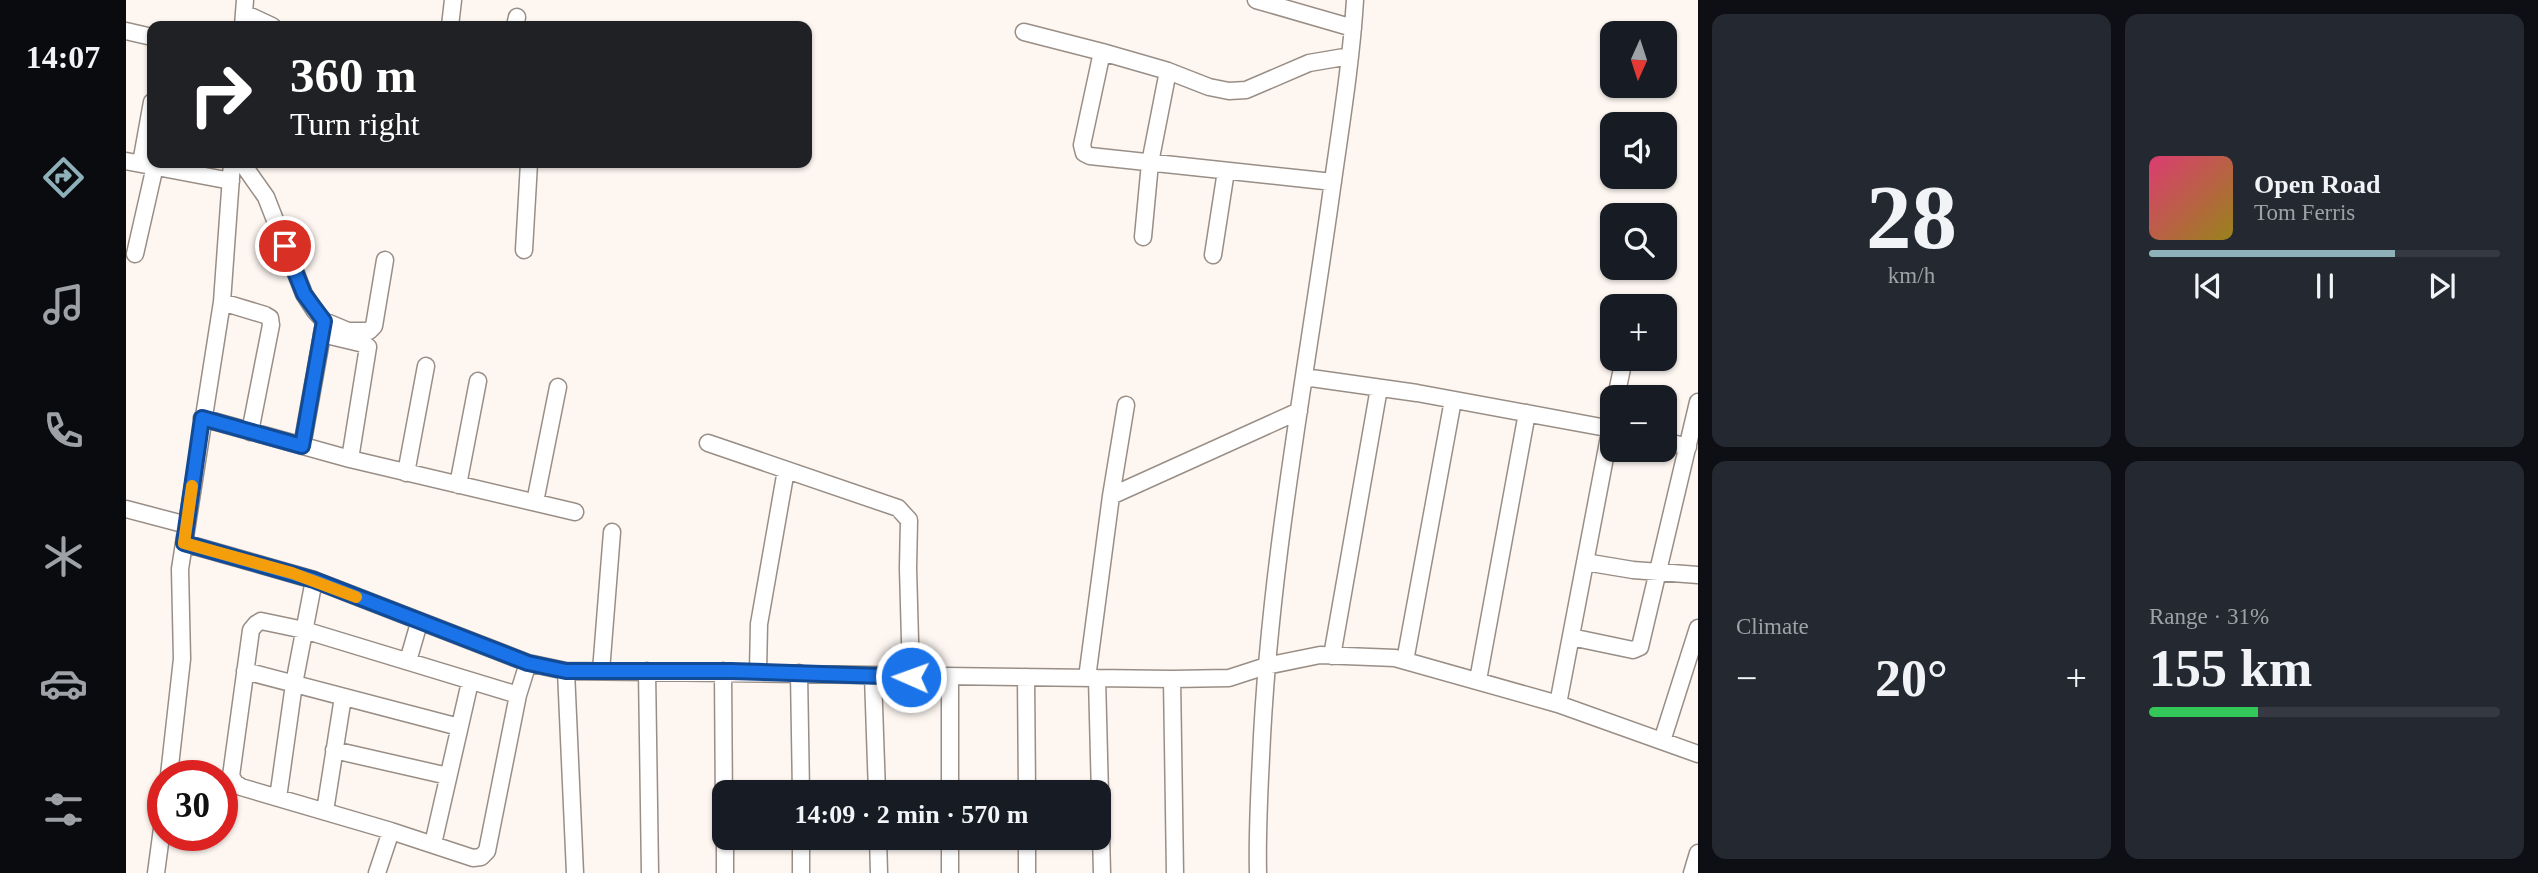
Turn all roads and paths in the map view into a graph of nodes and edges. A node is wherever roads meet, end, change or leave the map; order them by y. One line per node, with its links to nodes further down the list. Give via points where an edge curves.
1 (453, 0): 6 (street)
2 (1256, 0): 7 (street)
3 (1355, 0): 7 (street)
4 (244, 13): 5 (street)
5 (261, 21)
6 (451, 21)
7 (1353, 28): 12 (street)
8 (126, 31): 10 (street)
9 (1024, 32): 11 (street)
10 (147, 36)
11 (1102, 52): 13 (street); 16 (street, via 1084,153)
12 (1350, 56): 13 (street, via 1308,63 1246,90 1209,87); 23 (street)
13 (1168, 71): 16 (street)
14 (147, 127): 15 (street)
15 (140, 163): 26 (street)
16 (1150, 163): 21 (street); 24 (street)
17 (165, 168): 22 (street)
18 (232, 168): 22 (street)
19 (246, 168): 30 (street, via 266,197 304,294)
20 (529, 168): 25 (street)
21 (1226, 171): 23 (street); 27 (street)
22 (231, 181): 29 (street)
23 (1333, 182): 32 (street)
24 (1143, 237)
25 (524, 250)
26 (135, 254)
27 (1213, 255)
28 (385, 260): 30 (street, via 374,326 359,332)
29 (222, 302): 41 (street); 43 (street, via 270,318)
30 (323, 328): 46 (street); 48 (street, via 368,347)
31 (426, 366): 51 (street)
32 (1304, 377): 35 (street); 39 (street)
33 (478, 381): 52 (street)
34 (558, 387): 54 (street)
35 (1379, 388): 36 (street); 68 (street)
36 (1453, 400): 40 (street); 70 (street)
37 (1698, 402): 47 (street)
38 (1126, 405): 53 (street)
39 (1299, 411): 53 (street); 72 (street)
40 (1527, 414): 42 (street); 86 (street)
41 (202, 418): 43 (street); 57 (street)
42 (1600, 424)
43 (250, 432): 46 (street)
44 (708, 443): 50 (street)
45 (1677, 444): 47 (street)
46 (302, 446): 48 (street)
47 (1688, 447): 61 (street)
48 (350, 459): 51 (street)
49 (1604, 462): 60 (street)
50 (786, 470): 78 (street, via 760,624); 81 (street, via 906,514)
51 (406, 473): 52 (street)
52 (458, 485): 54 (street)
53 (1111, 496): 84 (street)
54 (535, 502): 56 (street)
55 (126, 509): 57 (street)
56 (575, 512)
57 (187, 525): 59 (street)
58 (612, 532): 75 (street)
59 (184, 543): 63 (street); 96 (street, via 178,586 182,659)
60 (1585, 562): 61 (street); 67 (street)
61 (1658, 572): 62 (street); 67 (street, via 1640,647 1633,650)
62 (1698, 575)
63 (314, 580): 64 (street); 66 (street)
64 (419, 622): 69 (street); 71 (street)
65 (1698, 628): 93 (street)
66 (304, 630): 69 (street); 73 (street, via 269,621 256,624 251,630); 88 (street)
67 (1571, 637): 91 (street)
68 (1332, 656): 70 (street); 72 (street)
69 (408, 661): 87 (street)
70 (1405, 661): 86 (street)
71 (528, 663): 74 (street); 89 (street)
72 (1266, 666): 85 (street, via 1229,678); 125 (street)
73 (245, 671): 88 (street); 103 (street, via 231,776 241,787)
74 (566, 671): 75 (street); 116 (street)
75 (601, 671): 76 (street)
76 (647, 671): 77 (street); 117 (street)
77 (723, 671): 78 (street); 98 (street)
78 (758, 672): 79 (street)
79 (799, 673): 80 (street); 99 (street)
80 (873, 676): 81 (street); 100 (street)
81 (911, 677): 82 (street)
82 (950, 677): 83 (street); 101 (street)
83 (1026, 677): 84 (street); 102 (street)
84 (1092, 678): 85 (street); 123 (street)
85 (1172, 679): 124 (street)
86 (1478, 680): 91 (street)
87 (470, 682): 89 (street); 92 (street)
88 (294, 684): 90 (street); 103 (street)
89 (518, 695): 106 (street, via 486,851 473,858)
90 (343, 697): 92 (street); 94 (street)
91 (1558, 704): 93 (street)
92 (459, 727): 97 (street)
93 (1662, 741): 95 (street)
94 (334, 750): 97 (street); 104 (street)
95 (1698, 754)
96 (171, 760)
97 (448, 776): 106 (street)
98 (724, 780)
99 (800, 780)
100 (877, 780)
101 (950, 780)
102 (1027, 780)
103 (278, 797): 104 (street)
104 (325, 811): 105 (street)
105 (391, 831): 106 (street); 115 (street)
106 (433, 844)
107 (725, 850): 118 (street)
108 (801, 850): 119 (street)
109 (878, 850): 120 (street)
110 (950, 850): 121 (street)
111 (1027, 850): 122 (street)
112 (159, 851): 114 (street)
113 (1698, 853): 126 (street)
114 (156, 873)
115 (377, 873)
116 (575, 873)
117 (650, 873)
118 (725, 873)
119 (802, 873)
120 (879, 873)
121 (950, 873)
122 (1027, 873)
123 (1102, 873)
124 (1175, 873)
125 (1258, 873)
126 (1692, 873)

